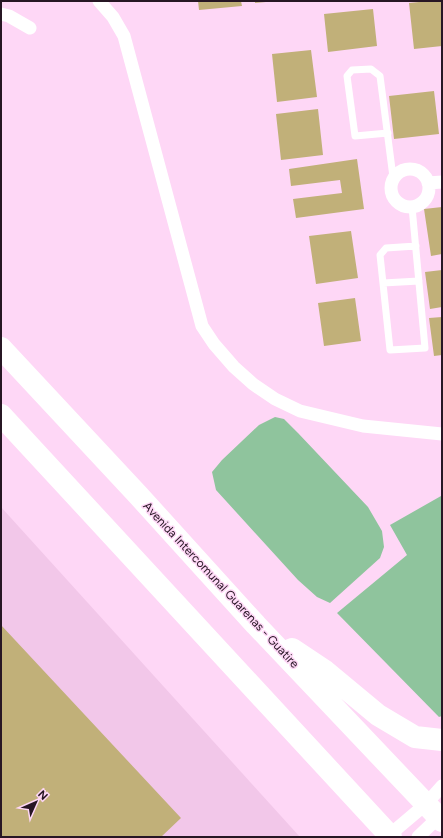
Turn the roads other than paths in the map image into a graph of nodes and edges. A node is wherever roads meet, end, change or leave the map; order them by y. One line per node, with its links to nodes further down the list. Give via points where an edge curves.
1 (99, 1): 14 (street, via 113,17 124,36 202,326 214,344 253,384 275,399 300,411 363,426)
2 (1, 14): 3 (street)
3 (30, 28)
4 (388, 133): 4 (lane, via 355,136 347,76 352,70 371,69 380,76); 5 (lane)
5 (393, 177): 7 (street, via 402,170 413,169 422,173); 8 (street, via 390,188 393,198 401,205)
6 (442, 182): 7 (street)
7 (428, 183): 8 (street, via 428,194 422,203)
8 (412, 207): 9 (lane)
9 (416, 246): 10 (lane); 11 (lane, via 386,248 380,255)
10 (419, 281): 11 (lane); 11 (lane, via 425,348 390,350)
11 (383, 282)
12 (1, 348): 15 (highway, Avenida Intercomunal Guarenas - Guatire)
13 (1, 415): 19 (highway)
14 (442, 434)
15 (256, 624): 16 (highway, via 325,671 378,715 415,737); 18 (highway, Avenida Intercomunal Guarenas - Guatire)
16 (442, 740)
17 (442, 786): 18 (street)
18 (437, 814): 19 (street); 20 (street)
19 (389, 836)
20 (418, 837)

